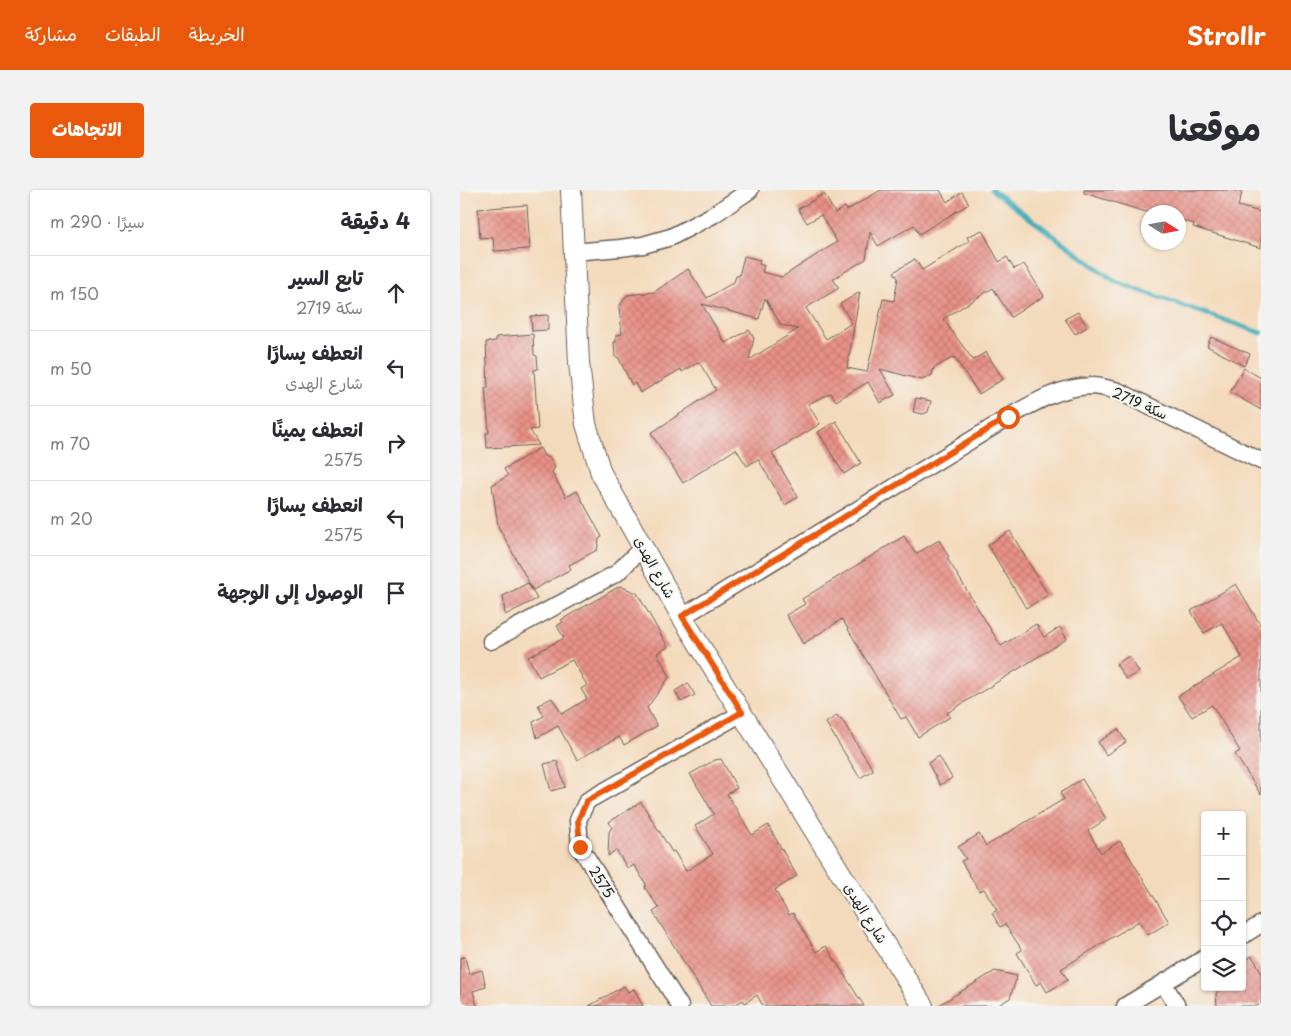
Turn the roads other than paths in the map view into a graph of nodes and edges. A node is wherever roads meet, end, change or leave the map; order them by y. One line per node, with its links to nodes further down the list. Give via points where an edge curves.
1 (570, 190): 3 (street, شارع الهدى)
2 (750, 190): 3 (street, via 713,215 671,237 620,248)
3 (573, 252): 5 (street, شارع الهدى, via 586,424 601,473)
4 (1261, 462): 6 (street, سكة 2719, via 1118,391 1093,386 1066,389 1008,417)
5 (643, 547): 6 (street, شارع الهدى); 7 (street, via 617,573)
6 (682, 616): 8 (street, شارع الهدى)
7 (491, 641)
8 (742, 712): 13 (street, 2575, via 587,801 578,820 580,847); 14 (street, شارع الهدى)
9 (1261, 924): 10 (street)
10 (1246, 933)
11 (1201, 960): 12 (street)
12 (1163, 983): 15 (street); 16 (street)
13 (680, 1006)
14 (923, 1006)
15 (1125, 1006)
16 (1177, 1006)

